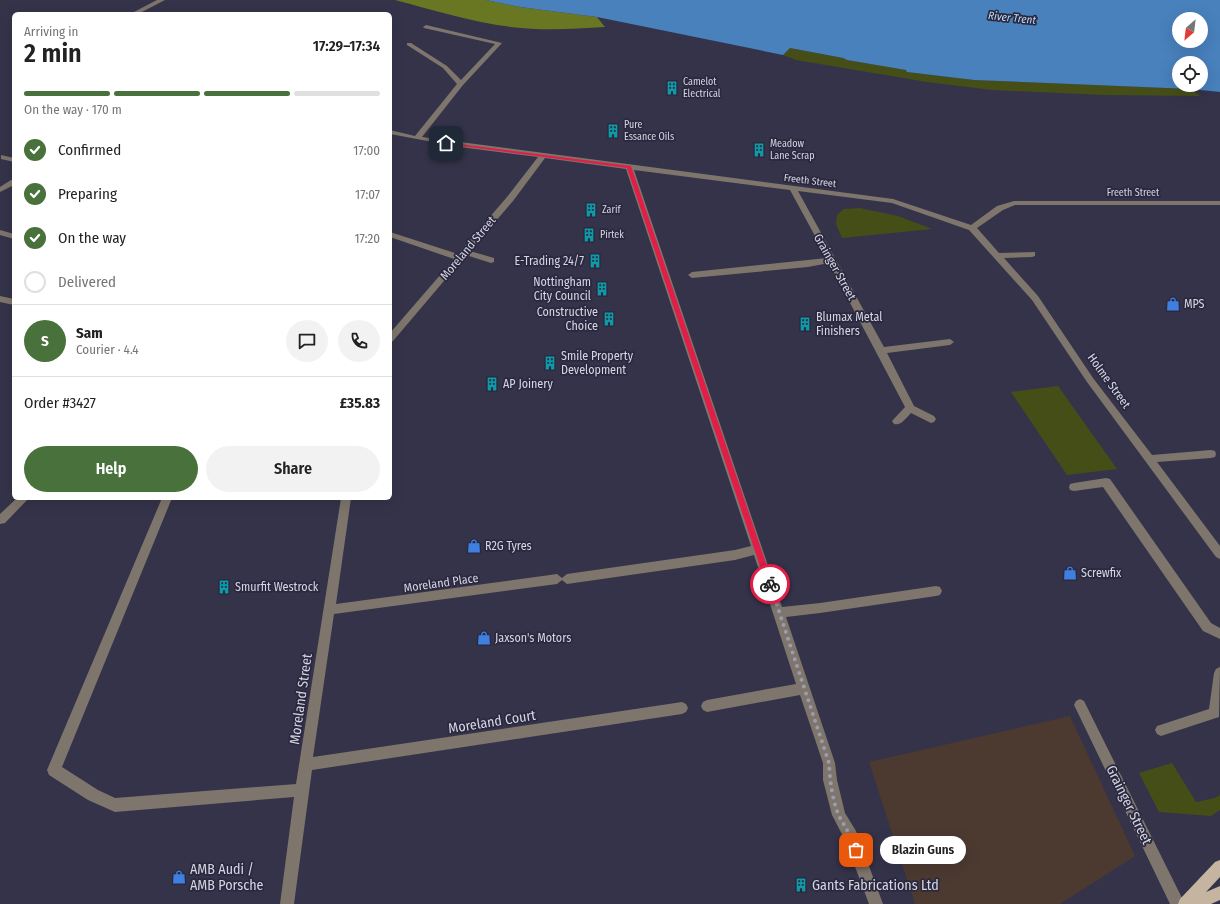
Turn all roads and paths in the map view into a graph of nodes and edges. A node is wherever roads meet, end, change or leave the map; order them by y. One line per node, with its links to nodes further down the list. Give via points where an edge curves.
1 (162, 0): 2 (street)
2 (137, 12)
3 (426, 27): 5 (street, via 499,43)
4 (409, 44): 5 (street, via 445,67)
5 (461, 84): 7 (street)
6 (392, 132): 7 (street, Freeth Street)
7 (417, 138): 8 (street, Freeth Street)
8 (544, 155): 11 (street, Freeth Street); 21 (street, Moreland Street)
9 (4, 157): 10 (street)
10 (12, 159)
11 (629, 167): 13 (street, Freeth Street); 41 (street)
12 (12, 183): 14 (street)
13 (793, 189): 16 (street, Freeth Street, via 893,201); 24 (street, Grainger Street)
14 (0, 190)
15 (1220, 203): 16 (street, Freeth Street, via 1014,203 1000,208)
16 (972, 228): 22 (street, Holme Street)
17 (0, 232): 19 (street)
18 (392, 235): 21 (street)
19 (12, 236)
20 (1032, 254): 22 (street)
21 (462, 255): 23 (street); 28 (street, Moreland Street)
22 (997, 256): 35 (street, Holme Street, via 1035,298 1090,380)
23 (491, 260)
24 (832, 260): 25 (street); 30 (street, Grainger Street)
25 (692, 275)
26 (0, 299): 27 (street)
27 (12, 302)
28 (392, 337)
29 (950, 342): 30 (street)
30 (881, 351): 31 (street, Grainger Street)
31 (910, 408): 32 (street); 33 (street)
32 (931, 419)
33 (898, 422)
34 (1211, 454): 35 (street)
35 (1151, 459): 42 (street, Holme Street)
36 (1074, 487): 46 (street, via 1106,482 1207,627)
37 (22, 500): 40 (street)
38 (166, 500): 54 (street, via 54,770 93,795 115,805)
39 (346, 500): 44 (street, Moreland Street)
40 (1, 520)
41 (758, 549): 44 (street, Moreland Place, via 735,555); 45 (street)
42 (1220, 554)
43 (936, 591): 45 (street)
44 (329, 610): 53 (street, Moreland Street)
45 (779, 612): 48 (street)
46 (1220, 634)
47 (1220, 673): 52 (street, via 1215,714)
48 (804, 688): 50 (street); 58 (street, via 829,763 830,780 839,815 851,836)
49 (1080, 705): 59 (street, Grainger Street)
50 (707, 706)
51 (682, 708): 53 (street, Moreland Court)
52 (1161, 730)
53 (307, 764): 54 (street, Moreland Street)
54 (302, 790): 57 (street, Moreland Street)
55 (1220, 867): 60 (main road)
56 (1220, 893): 61 (main road)
57 (287, 904)
58 (876, 904)
59 (1178, 904)
60 (1185, 904)
61 (1194, 904)

